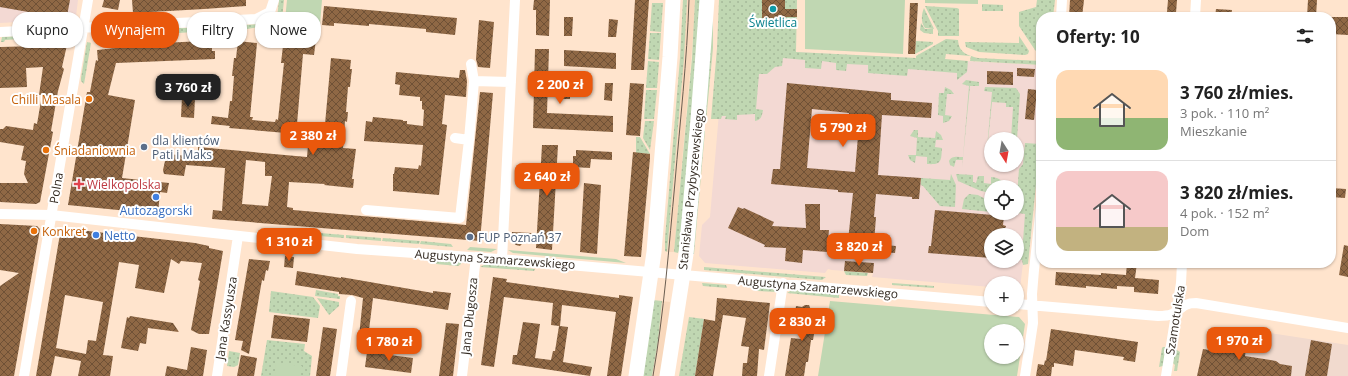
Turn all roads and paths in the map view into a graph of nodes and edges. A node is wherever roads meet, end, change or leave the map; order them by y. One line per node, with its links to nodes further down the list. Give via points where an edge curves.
1 (88, 0): 10 (street, Polna)
2 (274, 0): 10 (street, via 270,12 256,19)
3 (514, 0): 14 (street)
4 (673, 0): 25 (main road)
5 (707, 0): 26 (main road, Stanisława Przybyszewskiego)
6 (1062, 0): 8 (street)
7 (1196, 0): 9 (street)
8 (1061, 12)
9 (1195, 12)
10 (84, 28): 11 (street); 19 (street, Polna)
11 (0, 32)
12 (471, 64): 13 (street)
13 (474, 81): 14 (street); 16 (street)
14 (510, 82): 23 (street)
15 (455, 138): 16 (street)
16 (468, 140): 17 (street, via 460,218)
17 (366, 210)
18 (0, 214): 19 (street, Augustyna Szamarzewskiego)
19 (51, 215): 20 (street, Augustyna Szamarzewskiego); 34 (street, Polna)
20 (238, 236): 22 (street, Augustyna Szamarzewskiego, via 357,249); 35 (street, Jana Kassyusza)
21 (1036, 252): 31 (street)
22 (476, 257): 23 (street, Augustyna Szamarzewskiego); 37 (street, Jana Długosza)
23 (502, 259): 25 (street, Augustyna Szamarzewskiego)
24 (1182, 268): 32 (street, Szamotulska)
25 (651, 272): 26 (street, Augustyna Szamarzewskiego); 38 (main road)
26 (683, 275): 27 (street, Augustyna Szamarzewskiego); 39 (main road, Stanisława Przybyszewskiego)
27 (783, 283): 29 (street, Augustyna Szamarzewskiego); 40 (street)
28 (350, 301): 36 (street)
29 (984, 301)
30 (1024, 305): 31 (street)
31 (1032, 306): 32 (street, via 1148,316 1171,314); 41 (street, via 1033,323)
32 (1176, 311): 33 (street, via 1183,305 1196,303); 42 (street, Szamotulska)
33 (1348, 328)
34 (24, 376)
35 (216, 376)
36 (341, 376)
37 (462, 376)
38 (636, 376)
39 (666, 376)
40 (769, 376)
41 (1025, 376)
42 (1166, 376)

